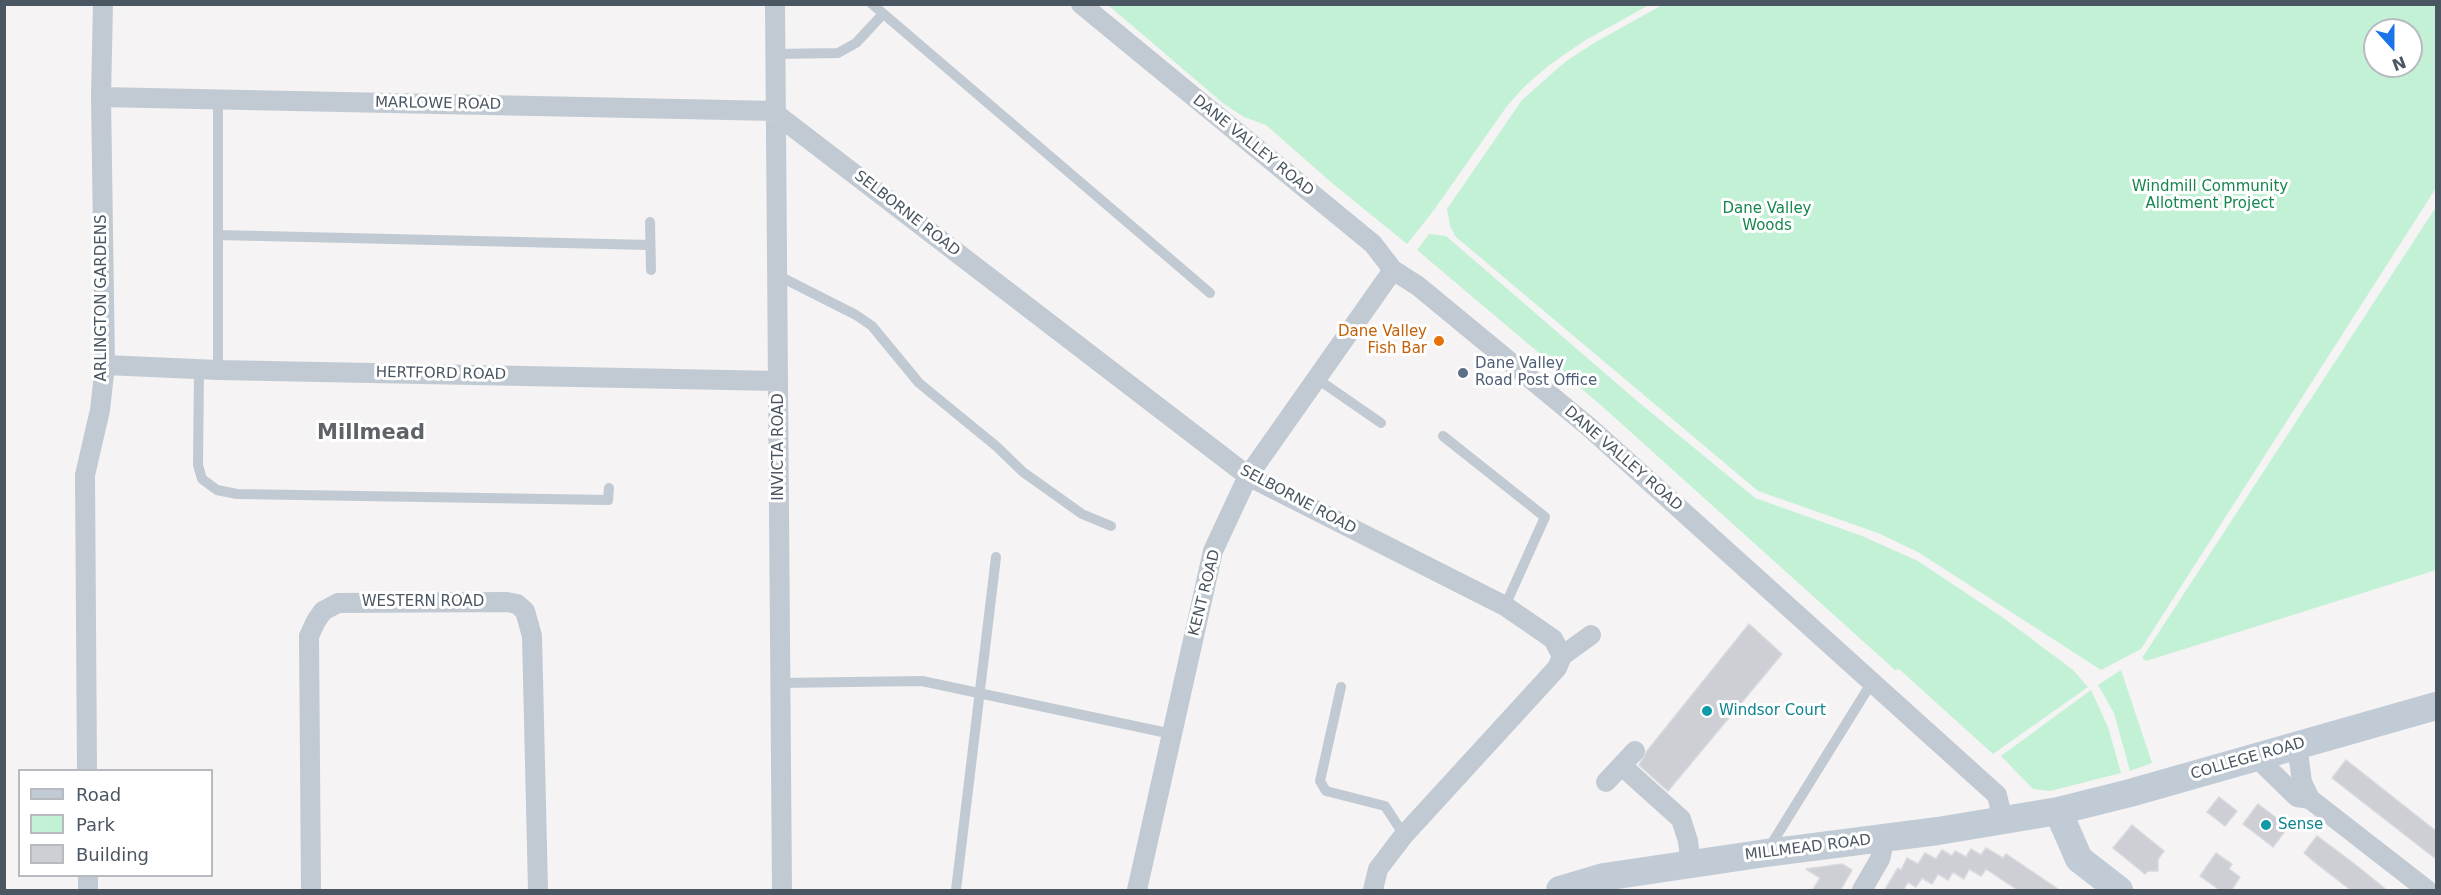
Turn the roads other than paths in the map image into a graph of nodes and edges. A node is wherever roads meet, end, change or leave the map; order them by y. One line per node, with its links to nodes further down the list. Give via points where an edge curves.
1 (103, 4): 7 (street, ARLINGTON GARDENS)
2 (775, 4): 6 (street, INVICTA ROAD)
3 (873, 4): 5 (lane)
4 (1081, 4): 14 (street, DANE VALLEY ROAD, via 1372,244)
5 (883, 14): 6 (lane, via 856,43 838,53); 16 (lane)
6 (776, 54): 9 (street, INVICTA ROAD)
7 (101, 97): 8 (street, MARLOWE ROAD); 17 (street, ARLINGTON GARDENS)
8 (218, 99): 9 (street, MARLOWE ROAD); 11 (lane)
9 (776, 112): 15 (street, INVICTA ROAD); 23 (street, SELBORNE ROAD)
10 (650, 222): 12 (lane)
11 (218, 235): 12 (lane); 18 (lane)
12 (650, 245): 13 (lane)
13 (651, 270)
14 (1393, 270): 19 (street, KENT ROAD); 30 (street, DANE VALLEY ROAD, via 1418,286 1589,427)
15 (777, 275): 20 (street, INVICTA ROAD); 25 (lane, via 872,326 919,383 1023,472 1082,514)
16 (1210, 293)
17 (105, 365): 18 (street, HERTFORD ROAD); 40 (street, ARLINGTON GARDENS, via 100,410 85,475)
18 (208, 369): 20 (street, HERTFORD ROAD); 24 (lane, via 198,465 202,479 217,490 237,494 608,500)
19 (1316, 378): 21 (lane); 23 (street, KENT ROAD)
20 (778, 381): 31 (street, INVICTA ROAD)
21 (1381, 423)
22 (1443, 436): 27 (lane, via 1545,517)
23 (1248, 476): 27 (street, SELBORNE ROAD); 35 (street, KENT ROAD, via 1213,551)
24 (609, 488)
25 (1111, 526)
26 (996, 557): 33 (lane)
27 (1505, 606): 29 (street, SELBORNE ROAD, via 1553,639)
28 (1591, 635): 29 (street)
29 (1562, 656): 45 (street, via 1557,668)
30 (1872, 682): 44 (street, DANE VALLEY ROAD, via 1997,795); 47 (lane)
31 (780, 683): 33 (lane, via 922,681); 52 (street, INVICTA ROAD)
32 (1341, 687): 45 (lane, via 1320,781 1326,791 1385,806)
33 (979, 693): 35 (lane); 53 (lane)
34 (2436, 706): 36 (main road, COLLEGE ROAD)
35 (1172, 734): 54 (street, KENT ROAD)
36 (2297, 745): 38 (main road, COLLEGE ROAD); 42 (street, via 2302,782)
37 (1635, 751): 39 (street)
38 (2255, 756): 42 (street, via 2297,797); 43 (main road, COLLEGE ROAD)
39 (1622, 766): 41 (street); 48 (street, via 1681,819)
40 (87, 769)
41 (1606, 782)
42 (2310, 799): 59 (street)
43 (2058, 811): 44 (main road, MILLMEAD ROAD); 58 (main road, via 2079,859)
44 (2003, 820): 46 (main road, MILLMEAD ROAD)
45 (1404, 835): 55 (street, via 1378,869)
46 (1881, 839): 47 (main road, MILLMEAD ROAD); 57 (street, via 1880,859)
47 (1766, 853): 48 (main road, MILLMEAD ROAD)
48 (1691, 865): 49 (main road, MILLMEAD ROAD)
49 (1606, 884): 56 (main road, MILLMEAD ROAD)
50 (311, 891): 51 (street, WESTERN ROAD, via 309,636 315,621 338,603 507,602 525,611 532,636)
51 (538, 891)
52 (782, 891)
53 (956, 891)
54 (1137, 891)
55 (1373, 891)
56 (1560, 891)
57 (1862, 891)
58 (2119, 891)
59 (2427, 891)

